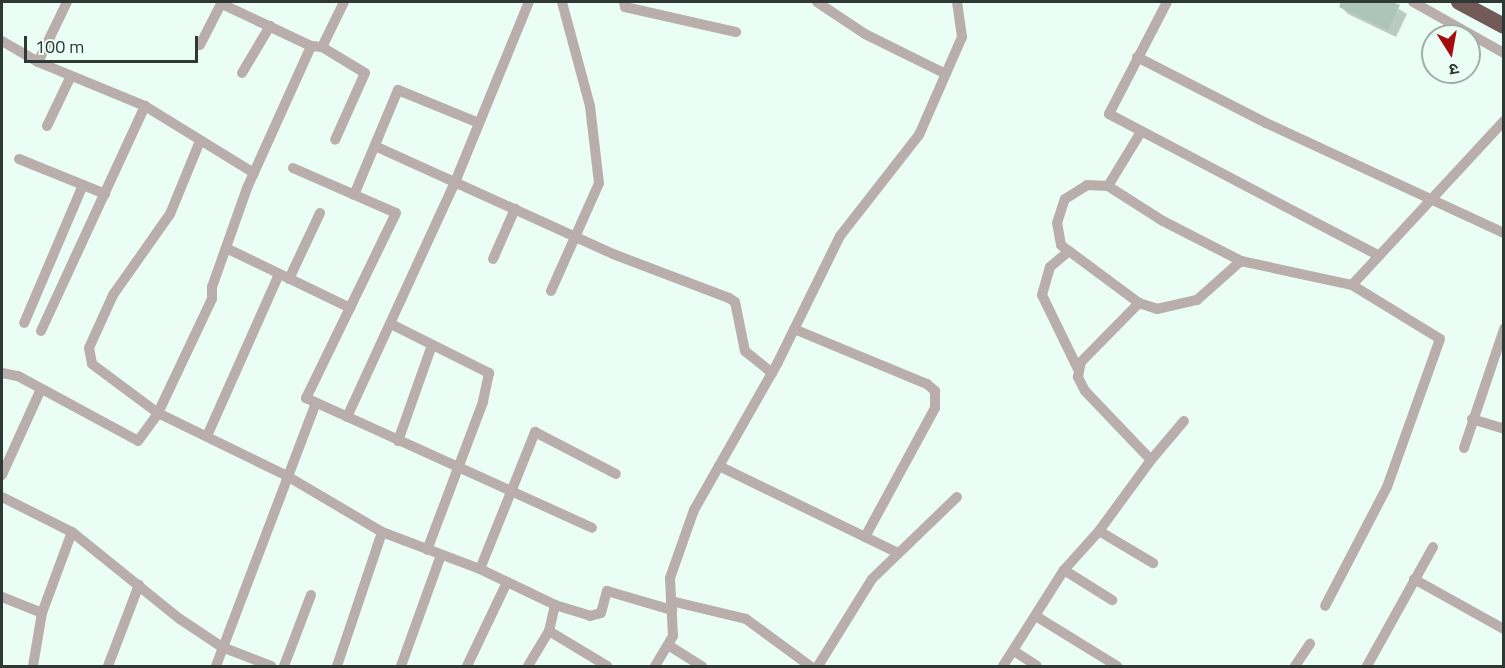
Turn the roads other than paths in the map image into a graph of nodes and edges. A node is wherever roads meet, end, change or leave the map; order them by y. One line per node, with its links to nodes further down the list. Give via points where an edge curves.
1 (67, 2): 20 (street)
2 (344, 2): 17 (street)
3 (529, 2): 26 (street)
4 (562, 2): 44 (street, via 590,106 599,183)
5 (624, 2): 14 (street, via 625,7)
6 (817, 2): 22 (street, via 865,34)
7 (957, 2): 22 (street, via 962,37)
8 (1167, 2): 19 (street)
9 (1413, 2): 18 (street)
10 (1459, 2): 13 (highway)
11 (222, 3): 12 (street); 16 (street)
12 (270, 26): 17 (street); 21 (street)
13 (1503, 26)
14 (736, 32)
15 (2, 41): 20 (street)
16 (201, 45)
17 (317, 46): 29 (street, via 365,73); 34 (street)
18 (1503, 52)
19 (1137, 57): 28 (street, via 1109,114); 40 (street, via 1266,123)
20 (39, 62): 23 (street)
21 (242, 73)
22 (946, 74): 57 (street, via 919,135 840,236)
23 (71, 76): 24 (street); 27 (street)
24 (145, 106): 30 (street); 38 (street)
25 (1503, 121): 40 (street)
26 (479, 123): 31 (street, via 398,90); 35 (street)
27 (48, 126)
28 (1141, 132): 37 (street); 47 (street, via 1256,188)
29 (335, 140)
30 (200, 141): 34 (street); 67 (street, via 170,213 113,295 88,348 92,364)
31 (375, 146): 35 (street); 39 (street)
32 (19, 159): 36 (street)
33 (293, 168): 39 (street)
34 (254, 173): 45 (street)
35 (455, 182): 41 (street); 56 (street)
36 (83, 185): 38 (street); 55 (street)
37 (1108, 186): 46 (street, via 1087,185 1065,199 1057,223 1061,245); 49 (street, via 1163,221)
38 (105, 194): 59 (street)
39 (354, 195): 54 (street, via 396,213)
40 (1433, 198): 43 (street); 47 (street)
41 (515, 209): 44 (street); 48 (street)
42 (320, 213): 50 (street)
43 (1503, 233)
44 (575, 236): 52 (street); 64 (street, via 735,302 745,351)
45 (226, 248): 50 (street); 67 (street, via 212,287 212,299)
46 (1069, 250): 53 (street); 62 (street, via 1050,267 1042,296)
47 (1379, 256): 51 (street)
48 (493, 259)
49 (1241, 261): 51 (street); 53 (street, via 1197,300 1157,309)
50 (284, 276): 54 (street); 72 (street)
51 (1352, 285): 104 (street, via 1440,339 1387,487)
52 (550, 291)
53 (1139, 303): 62 (street)
54 (350, 308): 66 (street)
55 (24, 323)
56 (391, 324): 60 (street); 68 (street)
57 (794, 329): 64 (street); 88 (street, via 927,384 935,391 935,408)
58 (1503, 329): 61 (street)
59 (41, 331)
60 (432, 345): 73 (street); 77 (street, via 489,373 483,402)
61 (1501, 345): 69 (street)
62 (1078, 369): 75 (street, via 1085,391)
63 (2, 373): 65 (street)
64 (772, 373): 76 (street)
65 (41, 388): 67 (street, via 138,441); 79 (street)
66 (311, 401): 68 (street); 80 (street)
67 (159, 413): 72 (street)
68 (347, 417): 73 (street)
69 (1472, 419): 71 (street); 74 (street)
70 (1184, 422): 75 (street)
71 (1503, 429)
72 (207, 436): 80 (street)
73 (398, 441): 77 (street)
74 (1464, 448)
75 (1151, 460): 85 (street)
76 (719, 466): 88 (street); 103 (street, via 694,510 670,578)
77 (458, 468): 81 (street); 90 (street)
78 (616, 474): 81 (street, via 535,432)
79 (2, 475)
80 (287, 476): 87 (street); 111 (street)
81 (512, 494): 84 (street); 94 (street)
82 (2, 497): 86 (street)
83 (957, 497): 91 (street)
84 (592, 528)
85 (1099, 531): 93 (street); 95 (street)
86 (72, 532): 98 (street); 105 (street)
87 (382, 532): 90 (street); 118 (street)
88 (865, 537): 91 (street)
89 (1433, 546): 96 (street)
90 (427, 550): 92 (street)
91 (898, 553): 126 (street, via 872,579)
92 (441, 555): 94 (street); 119 (street)
93 (1153, 564)
94 (480, 569): 97 (street)
95 (1064, 570): 101 (street); 112 (street)
96 (1414, 579): 107 (street); 131 (street)
97 (507, 582): 102 (street); 120 (street)
98 (139, 585): 111 (street); 114 (street)
99 (311, 595): 117 (street)
100 (2, 597): 105 (street)
101 (1112, 600)
102 (555, 605): 103 (street, via 581,615 601,613 607,591); 108 (street)
103 (671, 606): 110 (street, via 673,636); 125 (street, via 746,619)
104 (1325, 606)
105 (42, 613): 113 (street)
106 (1039, 618): 129 (street)
107 (1503, 629)
108 (549, 631): 121 (street); 122 (street)
109 (1310, 644): 130 (street)
110 (668, 645): 123 (street); 124 (street)
111 (222, 647): 115 (street); 116 (street)
112 (1014, 651): 127 (street); 128 (street)
113 (33, 666)
114 (108, 666)
115 (216, 666)
116 (271, 666)
117 (284, 666)
118 (337, 666)
119 (401, 666)
120 (467, 666)
121 (528, 666)
122 (607, 666)
123 (656, 666)
124 (702, 666)
125 (810, 666)
126 (818, 666)
127 (1003, 666)
128 (1036, 666)
129 (1117, 666)
130 (1295, 666)
131 (1367, 666)

